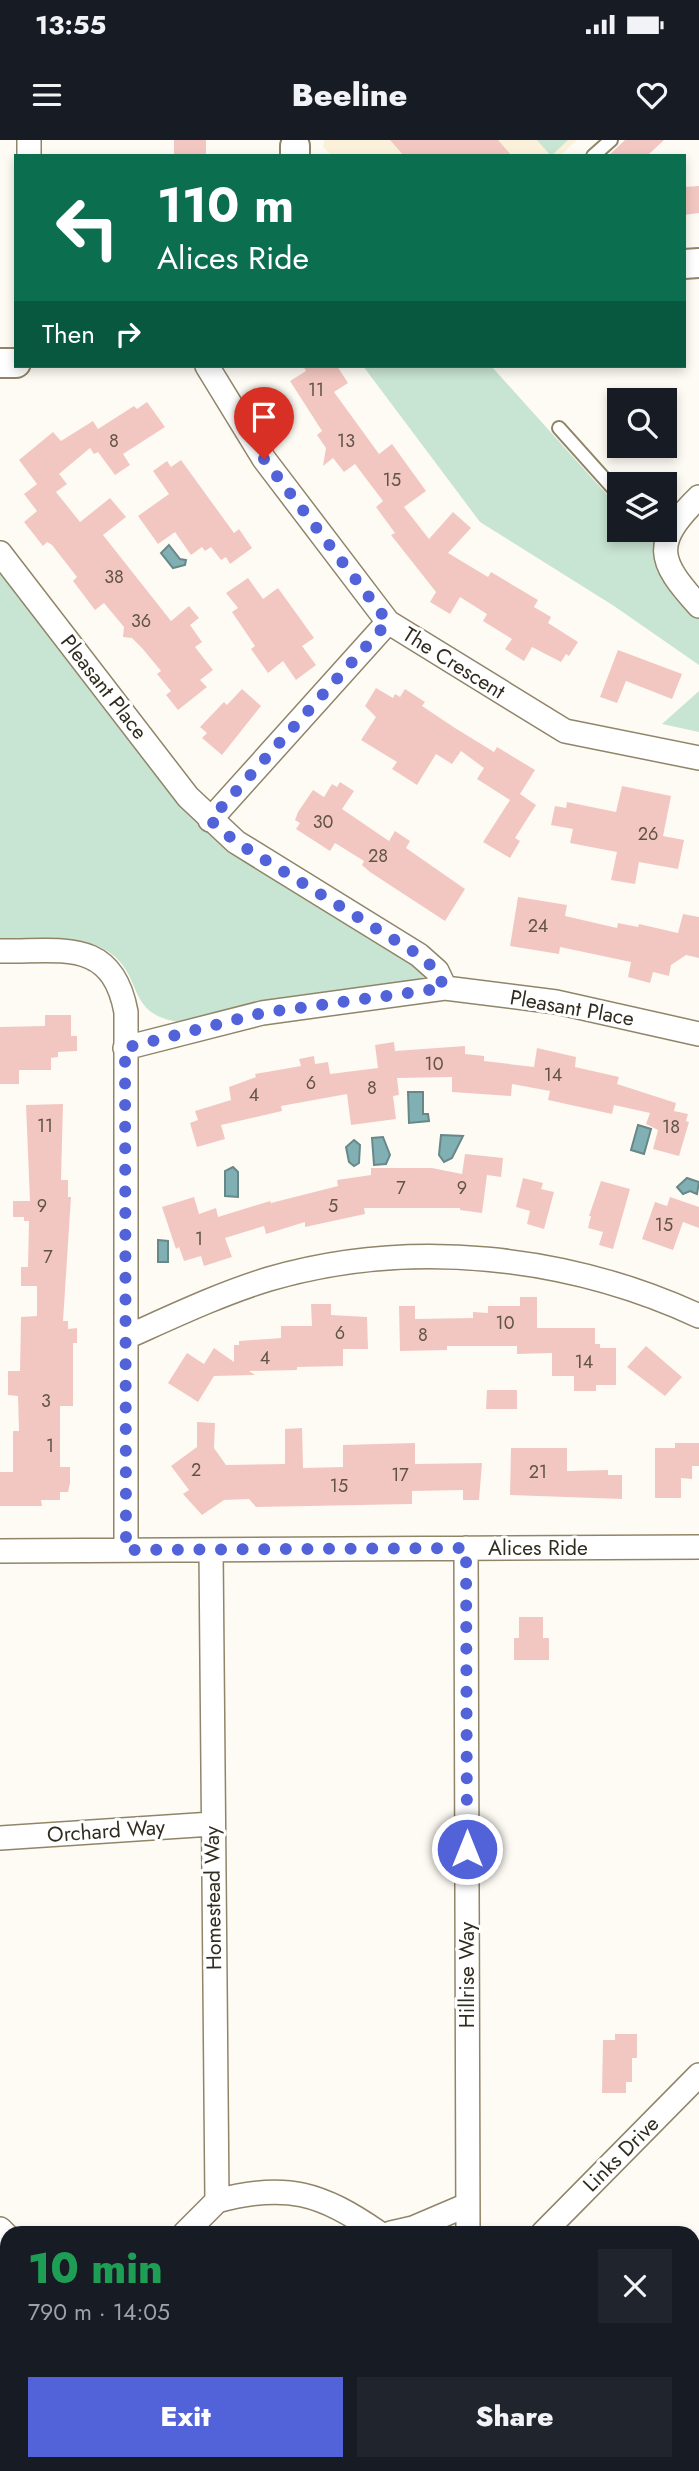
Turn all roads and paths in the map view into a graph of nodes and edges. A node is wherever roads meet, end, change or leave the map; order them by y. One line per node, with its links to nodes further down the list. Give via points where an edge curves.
1 (611, 140): 2 (lane)
2 (595, 154)
3 (207, 368): 11 (street, The Crescent, via 264,459)
4 (559, 428): 5 (lane)
5 (607, 482)
6 (699, 497): 7 (street)
7 (677, 520)
8 (666, 542): 10 (street, via 668,566)
9 (0, 553): 13 (street, Pleasant Place)
10 (699, 607)
11 (388, 622): 12 (street, The Crescent, via 565,731); 13 (street)
12 (699, 758)
13 (210, 820): 15 (street, Pleasant Place, via 236,842 419,955 437,971)
14 (0, 951): 17 (street, via 76,953 107,965 122,991)
15 (444, 988): 16 (street, Pleasant Place, via 556,1002); 17 (street, Pleasant Place, via 262,1013)
16 (699, 1034)
17 (125, 1048): 19 (street)
18 (699, 1316): 19 (street, via 575,1272 447,1256 332,1265 270,1279)
19 (127, 1337): 22 (street)
20 (699, 1547): 21 (street, Alices Ride)
21 (466, 1548): 23 (street, Alices Ride); 29 (street, Hillrise Way)
22 (126, 1550): 23 (street, Alices Ride); 24 (street, Alices Ride)
23 (211, 1550): 25 (street, Homestead Way)
24 (0, 1551)
25 (212, 1824): 26 (street, Orchard Way); 28 (street, Homestead Way)
26 (0, 1838)
27 (699, 2075): 34 (street, Links Drive)
28 (217, 2201): 30 (street); 31 (street, via 252,2192 307,2194 345,2209)
29 (467, 2205): 32 (street); 33 (street, Hillrise Way)
30 (192, 2226)
31 (369, 2226)
32 (418, 2226)
33 (468, 2226)
34 (550, 2226)

